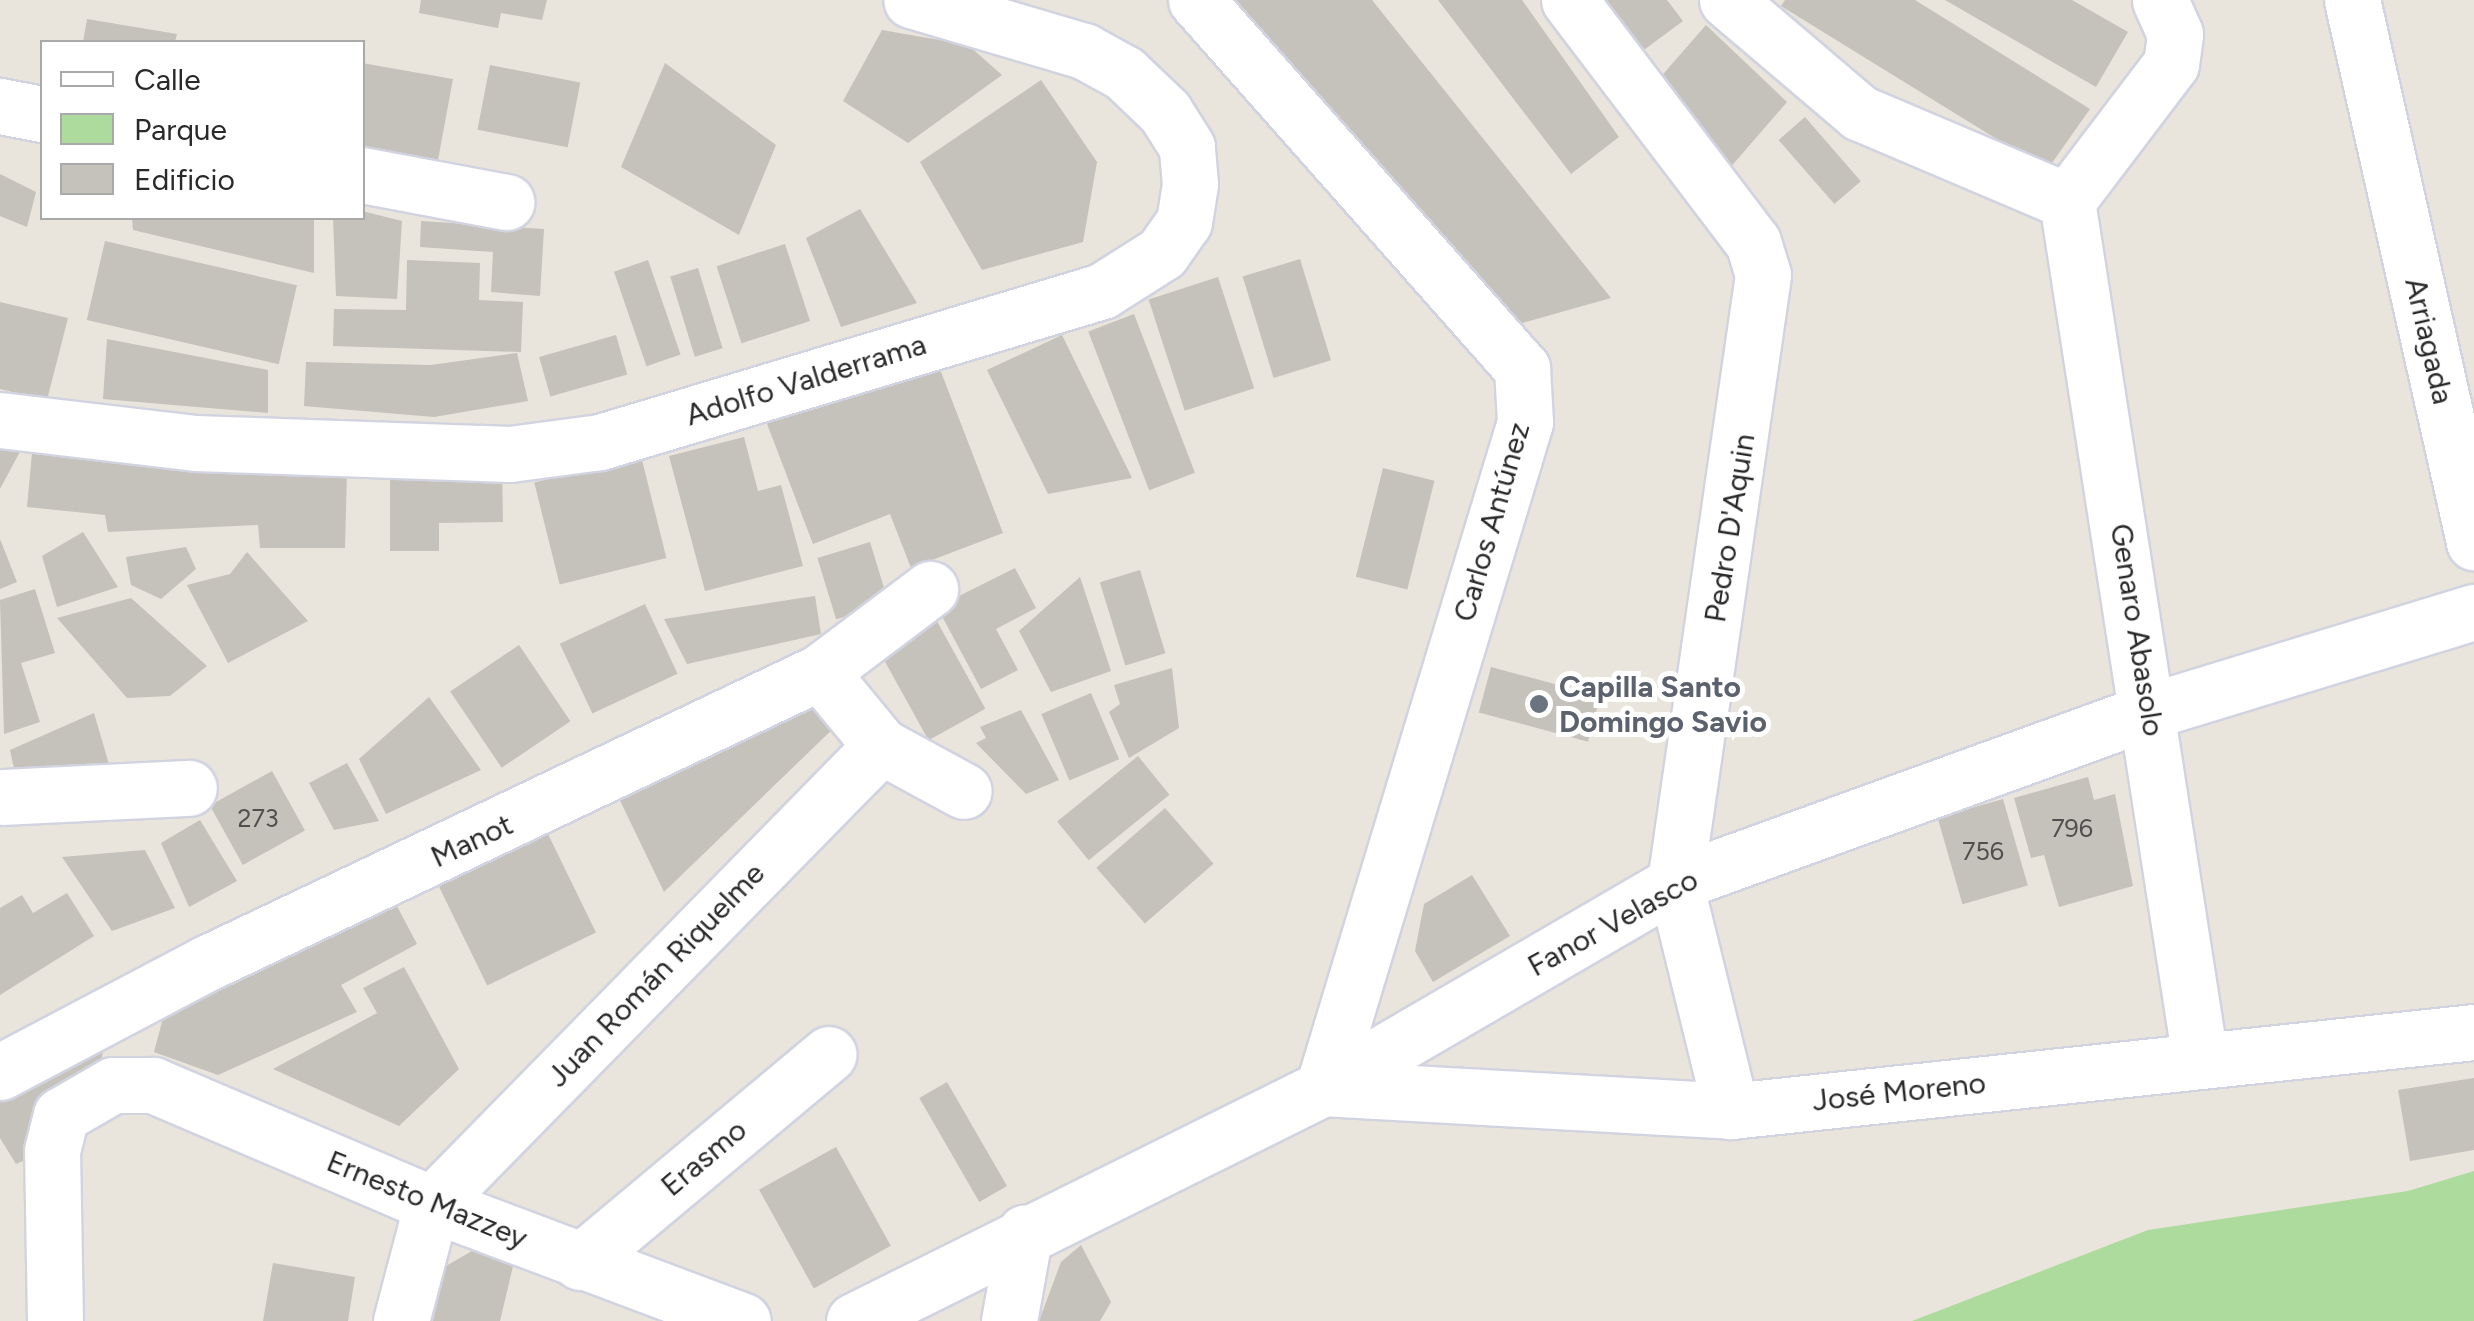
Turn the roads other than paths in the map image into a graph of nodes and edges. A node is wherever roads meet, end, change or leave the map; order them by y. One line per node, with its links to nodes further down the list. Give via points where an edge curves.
1 (911, 0): 12 (street, Adolfo Valderrama, via 1084,51 1124,73 1165,112 1187,146 1190,184 1184,222 1162,253 1102,291 600,442 490,454 196,442)
2 (1196, 0): 29 (street, Carlos Antúnez, via 1522,368 1525,422)
3 (1569, 0): 22 (street, Pedro D'Aquin, via 1753,242 1763,275)
4 (1727, 0): 10 (street, via 1860,113)
5 (2160, 0): 10 (street, via 2175,34 2170,64)
6 (2352, 0): 13 (street, Arriagada)
7 (0, 106): 8 (street)
8 (40, 114)
9 (365, 175): 11 (street)
10 (2068, 200): 17 (street, Genaro Abasolo)
11 (506, 202)
12 (0, 420)
13 (2474, 542)
14 (930, 589): 16 (street, Manot)
15 (2474, 612): 17 (street, Fanor Velasco)
16 (820, 672): 18 (street); 23 (street, Manot)
17 (2150, 710): 22 (street, Fanor Velasco); 26 (street, Genaro Abasolo)
18 (881, 746): 20 (street); 31 (street, Juan Román Riquelme)
19 (189, 788): 21 (street)
20 (964, 792)
21 (0, 797)
22 (1676, 883): 29 (street, Fanor Velasco); 30 (street, Pedro D'Aquin)
23 (152, 995): 27 (street, Manot); 28 (street)
24 (2474, 1032): 26 (street, José Moreno)
25 (829, 1054): 33 (street, Erasmo)
26 (2200, 1060): 30 (street, José Moreno)
27 (0, 1072)
28 (113, 1084): 31 (street, Ernesto Mazzey, via 152,1084); 34 (street, via 61,1115 52,1151)
29 (1323, 1088): 30 (street, José Moreno); 32 (street, Fanor Velasco)
30 (1730, 1110)
31 (432, 1204): 33 (street, Ernesto Mazzey); 35 (street)
32 (1025, 1232): 37 (street, Fanor Velasco); 38 (street)
33 (580, 1262): 36 (street, Ernesto Mazzey)
34 (55, 1321)
35 (401, 1321)
36 (743, 1321)
37 (854, 1321)
38 (1009, 1321)

